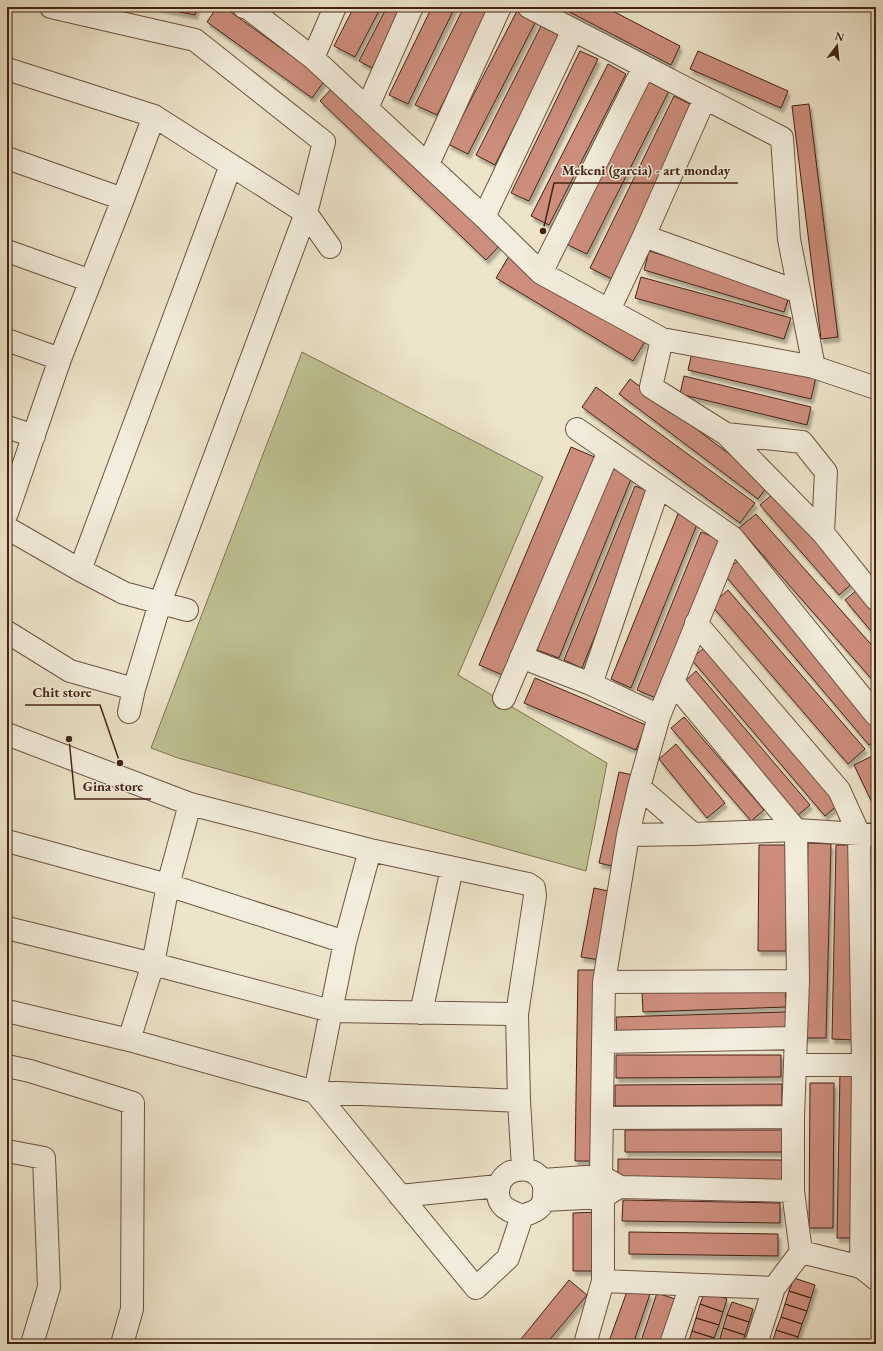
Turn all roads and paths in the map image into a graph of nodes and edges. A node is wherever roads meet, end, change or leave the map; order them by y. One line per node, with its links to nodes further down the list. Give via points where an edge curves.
1 (51, 7): 18 (street, via 195,40 324,142)
2 (247, 7): 8 (street)
3 (335, 7): 8 (street)
4 (412, 7): 12 (street)
5 (500, 7): 15 (street)
6 (529, 7): 7 (street)
7 (573, 30): 9 (street); 19 (street)
8 (313, 58): 12 (street)
9 (644, 67): 11 (street); 23 (street)
10 (7, 68): 13 (street)
11 (705, 98): 20 (street); 25 (street, via 782,138 789,239)
12 (367, 108): 15 (street)
13 (154, 116): 16 (street); 17 (street)
14 (7, 158): 17 (street)
15 (428, 164): 19 (street)
16 (231, 165): 18 (street); 42 (street)
17 (123, 199): 24 (street)
18 (306, 213): 21 (street); 44 (street)
19 (484, 216): 23 (street)
20 (644, 236): 25 (street); 26 (street)
21 (330, 247)
22 (7, 251): 24 (street)
23 (541, 273): 26 (street)
24 (91, 281): 29 (street)
25 (799, 292): 30 (street)
26 (609, 310): 27 (street)
27 (662, 339): 30 (street); 34 (street, via 652,387)
28 (7, 340): 29 (street)
29 (60, 359): 35 (street)
30 (814, 367): 31 (street)
31 (876, 388)
32 (7, 427): 35 (street)
33 (577, 429): 36 (street)
34 (726, 434): 40 (street); 40 (street, via 802,442 826,472)
35 (34, 436): 38 (street)
36 (609, 451): 37 (street); 48 (street)
37 (659, 486): 41 (street); 50 (street)
38 (7, 514)
39 (7, 528): 42 (street)
40 (823, 533): 43 (street)
41 (732, 537): 46 (street); 54 (street)
42 (80, 570): 44 (street, via 124,593)
43 (876, 599)
44 (160, 603): 45 (street); 51 (street)
45 (187, 610)
46 (696, 623): 49 (street); 61 (street, via 839,790)
47 (7, 632): 51 (street, via 70,671)
48 (521, 657): 50 (street); 52 (street)
49 (673, 682): 55 (street); 59 (street)
50 (591, 684): 55 (street)
51 (134, 689): 53 (street)
52 (504, 698)
53 (129, 712)
54 (876, 715)
55 (659, 716): 57 (street)
56 (7, 734): 58 (street)
57 (639, 787): 60 (street); 62 (street)
58 (190, 804): 64 (street); 66 (street)
59 (796, 830): 60 (street); 61 (street); 70 (street)
60 (692, 834): 62 (street)
61 (868, 834): 80 (street)
62 (628, 835): 71 (street)
63 (7, 841): 66 (street)
64 (370, 850): 65 (street); 68 (street)
65 (452, 868): 74 (street); 75 (street, via 528,884 534,888 535,896)
66 (168, 885): 68 (street); 69 (street)
67 (7, 928): 69 (street)
68 (345, 942): 73 (street)
69 (153, 964): 73 (street); 77 (street)
70 (798, 981): 71 (street); 76 (street)
71 (604, 982): 78 (street)
72 (7, 1011): 77 (street)
73 (331, 1011): 74 (street); 82 (street)
74 (421, 1013): 75 (street)
75 (517, 1014): 83 (street)
76 (795, 1038): 78 (street); 79 (street)
77 (129, 1040): 82 (street)
78 (603, 1042): 85 (street)
79 (796, 1065): 80 (street); 84 (street)
80 (869, 1065): 95 (street)
81 (7, 1066): 101 (street, via 133,1103 132,1309)
82 (315, 1092): 83 (street); 92 (street)
83 (519, 1101): 87 (street)
84 (793, 1117): 85 (street); 91 (street)
85 (602, 1118): 89 (street)
86 (7, 1151): 100 (street, via 44,1158 49,1287)
87 (523, 1168): 88 (street, via 507,1173); 90 (street, via 533,1172)
88 (498, 1186): 92 (street); 93 (street, via 498,1197 505,1209)
89 (608, 1187): 90 (street); 91 (street); 96 (street)
90 (543, 1190): 93 (street, via 539,1208)
91 (793, 1191): 94 (street)
92 (400, 1196): 93 (street, via 476,1288 508,1258)
93 (522, 1216)
94 (801, 1252): 95 (street); 98 (street)
95 (869, 1273)
96 (603, 1281): 97 (street); 99 (street)
97 (691, 1284): 98 (street); 104 (street)
98 (774, 1288): 105 (street)
99 (594, 1315): 102 (street); 103 (street)
100 (32, 1344)
101 (122, 1344)
102 (570, 1344)
103 (586, 1344)
104 (671, 1344)
105 (756, 1344)

